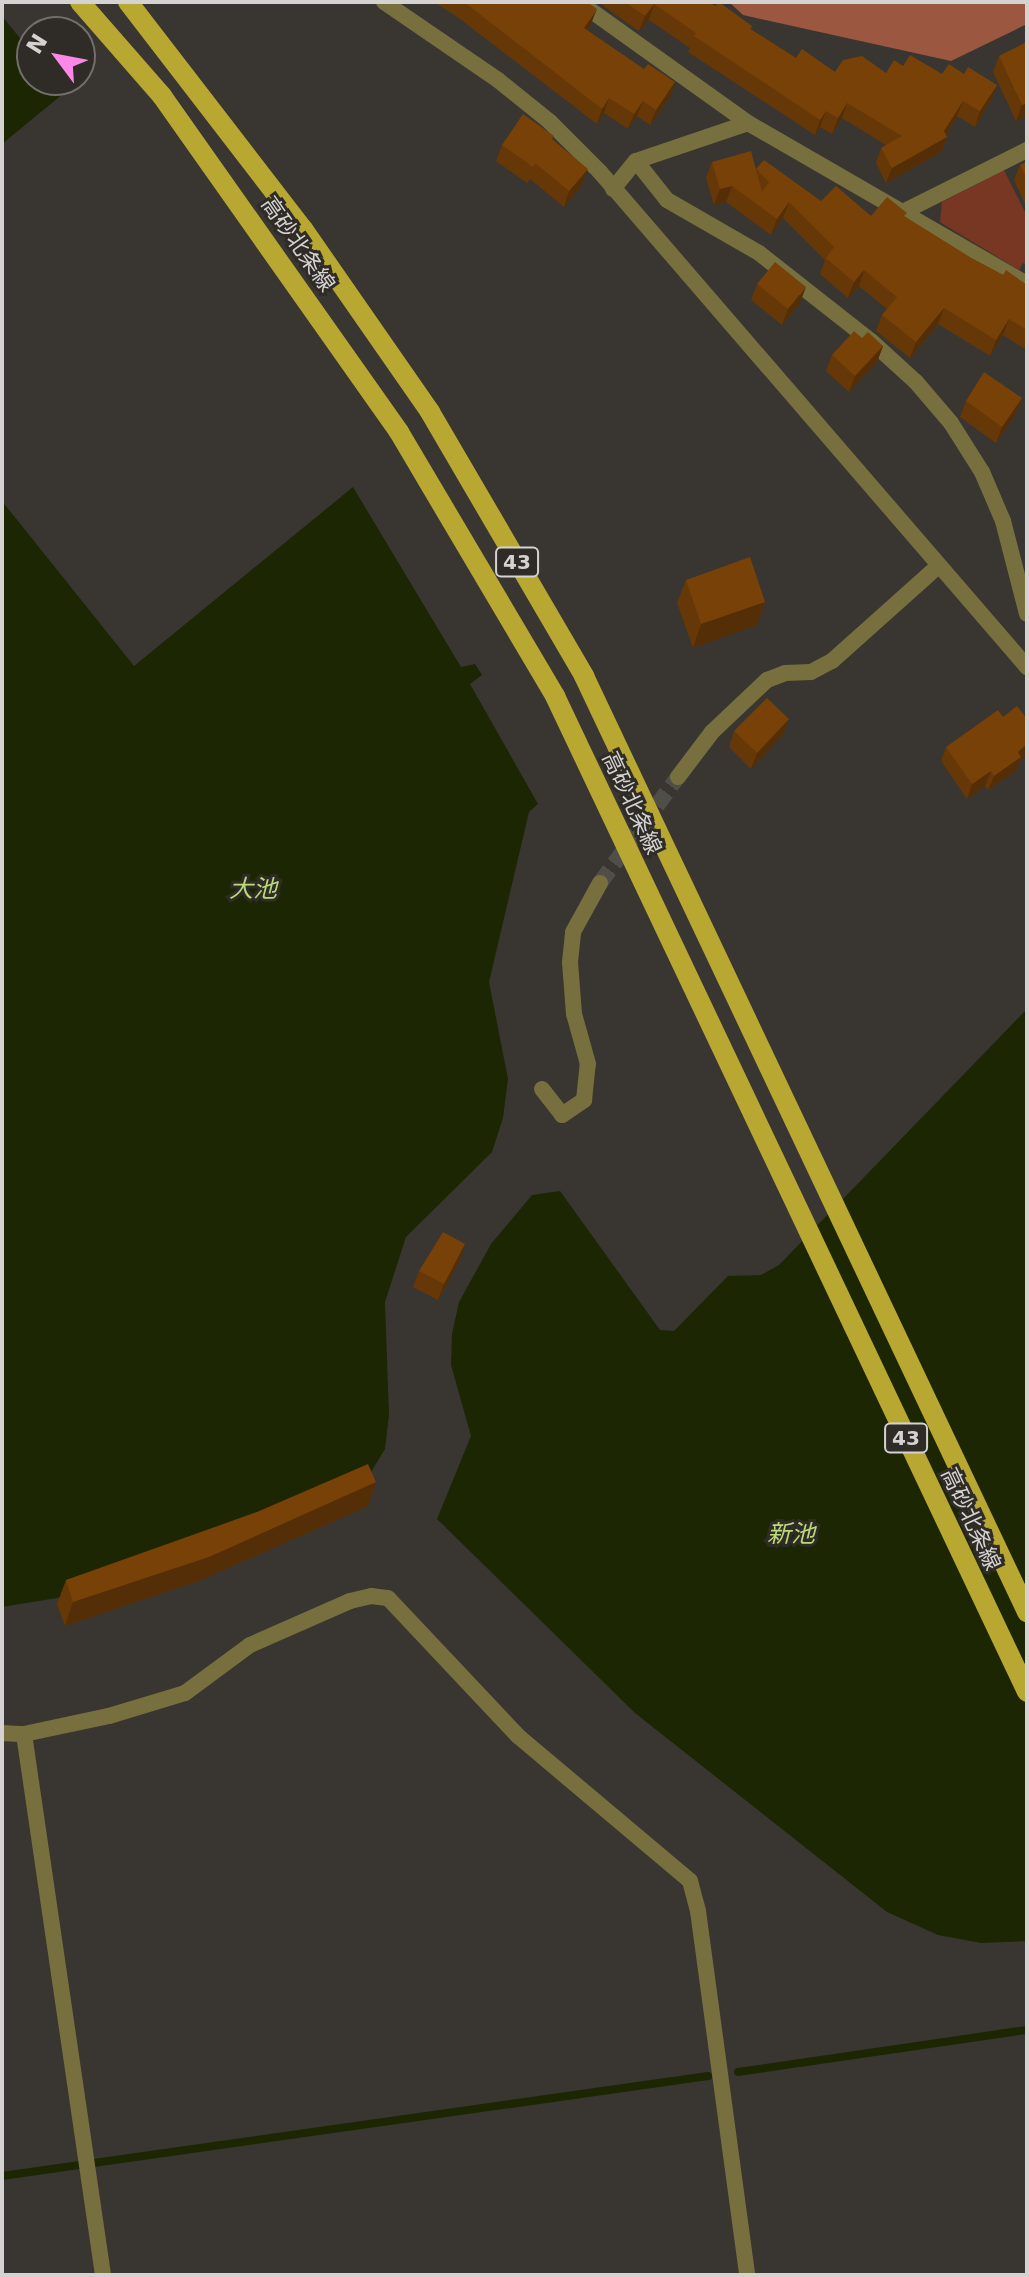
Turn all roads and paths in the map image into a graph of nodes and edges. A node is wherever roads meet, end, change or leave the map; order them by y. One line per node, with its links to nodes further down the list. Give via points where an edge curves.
1 (80, 2): 18 (main road, 高砂北条線 / 43, via 162,96 399,432 555,696)
2 (128, 2): 17 (main road, 高砂北条線 / 43, via 303,229 438,426 584,676)
3 (384, 2): 8 (street, via 550,122)
4 (579, 2): 5 (street)
5 (748, 123): 7 (street); 9 (street)
6 (1027, 150): 9 (street)
7 (636, 161): 8 (street); 12 (street, via 667,200 759,253 916,382 982,472 1003,521)
8 (613, 189): 11 (street)
9 (903, 212): 10 (street)
10 (1027, 284)
11 (937, 567): 13 (street); 14 (street, via 832,661 811,672 767,680 712,732)
12 (1027, 614)
13 (1027, 667)
14 (678, 777)
15 (600, 883): 16 (street, via 573,932 570,962 574,1014 588,1064 584,1100 562,1115)
16 (542, 1089)
17 (1027, 1612)
18 (1027, 1692)
19 (2, 1733): 20 (street)
20 (24, 1734): 21 (street); 22 (street, via 185,1693 250,1645 350,1601 388,1598 518,1736 690,1881)
21 (103, 2275)
22 (747, 2275)

